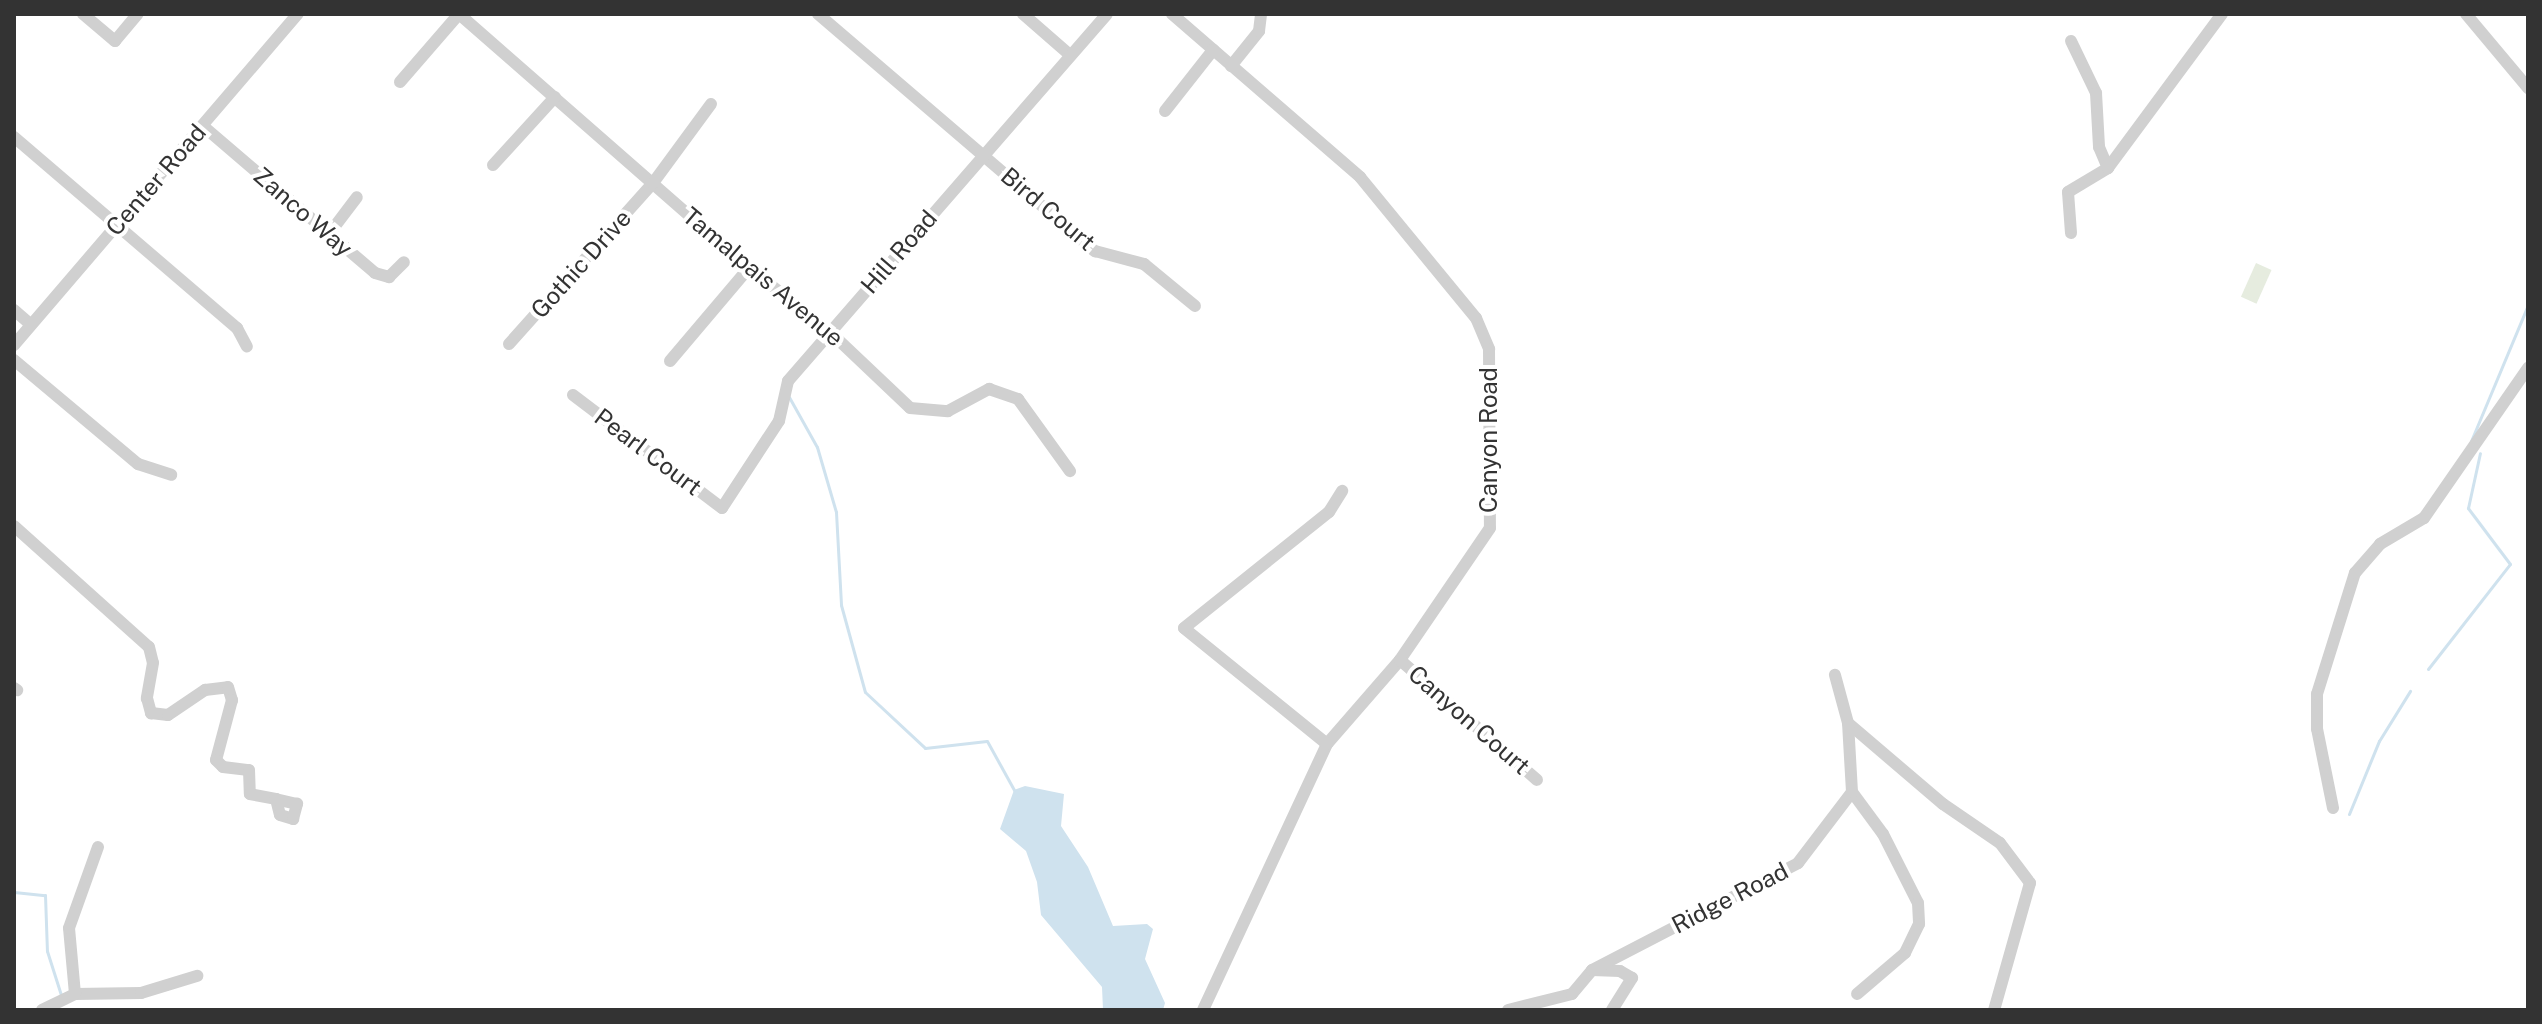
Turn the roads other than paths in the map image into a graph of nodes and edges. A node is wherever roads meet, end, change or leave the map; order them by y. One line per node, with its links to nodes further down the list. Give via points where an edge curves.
1 (83, 14): 2 (street, via 115,41)
2 (138, 14)
3 (298, 14): 21 (street, Center Road)
4 (459, 14): 16 (street); 18 (street, Tamalpais Avenue)
5 (818, 14): 23 (street, Bird Court)
6 (1023, 14): 14 (street)
7 (1107, 14): 14 (street, Hill Road)
8 (1172, 14): 13 (street, Canyon Road)
9 (1261, 14): 15 (street, via 1259,31)
10 (2222, 14): 25 (street)
11 (2466, 14): 17 (street)
12 (2071, 41): 25 (street, via 2096,93 2099,147)
13 (1213, 50): 15 (street, Canyon Road); 20 (street)
14 (1070, 55): 23 (street, Hill Road)
15 (1231, 66): 49 (street, Canyon Road, via 1360,177 1476,318 1489,349 1490,528)
16 (400, 82)
17 (2528, 88)
18 (555, 97): 24 (street); 26 (street, Tamalpais Avenue)
19 (711, 104): 26 (street, Gothic Drive)
20 (1165, 111)
21 (203, 126): 28 (street, Center Road); 30 (street, Zanco Way)
22 (14, 137): 28 (street)
23 (983, 155): 33 (street, Bird Court, via 1095,251 1144,264); 36 (street, Hill Road)
24 (493, 165)
25 (2108, 168): 29 (street, via 2068,192)
26 (653, 183): 32 (street, Tamalpais Avenue); 37 (street, Gothic Drive)
27 (357, 197): 30 (street)
28 (117, 226): 35 (street, Center Road); 39 (street, via 237,328)
29 (2071, 233)
30 (329, 234): 31 (street, Zanco Way, via 375,273 389,277)
31 (404, 262)
32 (749, 268): 36 (street, Tamalpais Avenue); 41 (street)
33 (1195, 306)
34 (14, 310): 35 (street)
35 (30, 324): 38 (street, Center Road)
36 (830, 332): 44 (street, Tamalpais Avenue, via 910,408 948,411 989,389 1018,399); 47 (street, Hill Road, via 788,381 779,421)
37 (509, 344)
38 (14, 345)
39 (247, 347)
40 (14, 360): 45 (street, via 138,464)
41 (670, 361)
42 (2528, 368): 56 (street, via 2424,518 2380,544 2355,573 2317,694 2317,729)
43 (573, 395): 47 (street, Pearl Court)
44 (1070, 471)
45 (171, 475)
46 (1342, 491): 52 (street, via 1329,512 1184,628)
47 (722, 508)
48 (14, 526): 55 (street, via 149,647 151,713 168,715 205,690 228,687 232,700 216,760 223,767 249,770 250,794)
49 (1400, 660): 52 (street, Canyon Road); 53 (street, Canyon Court)
50 (1835, 675): 51 (street)
51 (1848, 723): 54 (street); 66 (street, via 1943,804 2000,843 2030,883)
52 (1327, 744): 63 (street, Canyon Road)
53 (1537, 780)
54 (1852, 792): 58 (street, Ridge Road, via 1798,863); 60 (street, via 1883,834 1918,903 1919,924 1905,953)
55 (276, 799)
56 (2333, 808)
57 (98, 847): 61 (street, via 69,928)
58 (1592, 970): 64 (street, Ridge Road, via 1572,994); 65 (street, via 1620,971 1632,978)
59 (197, 976): 61 (street, via 141,993)
60 (1857, 994)
61 (72, 995): 62 (street)
62 (46, 1006)
63 (1203, 1010)
64 (1508, 1010)
65 (1612, 1010)
66 (1994, 1010)

